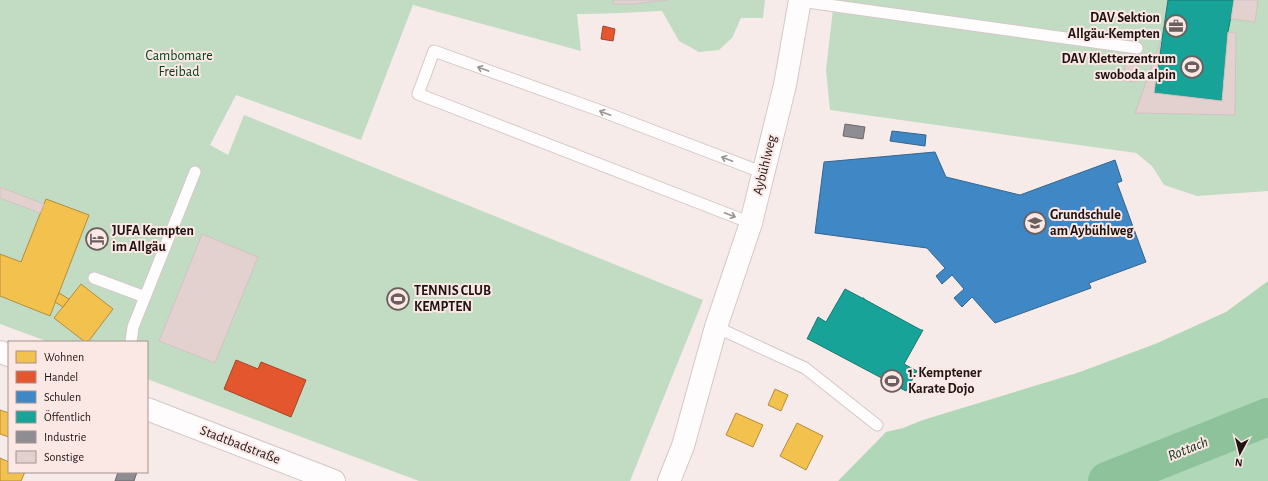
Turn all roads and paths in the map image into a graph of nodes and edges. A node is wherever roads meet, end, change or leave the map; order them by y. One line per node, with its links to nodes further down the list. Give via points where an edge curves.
1 (800, 0): 2 (lane); 4 (street, Aybühlweg, via 785,85)
2 (1137, 48)
3 (195, 172): 7 (lane)
4 (764, 173): 5 (street, Aybühlweg); 5 (lane, one-way to 5, via 434,51 418,94)
5 (751, 223): 8 (street, Aybühlweg)
6 (94, 278): 7 (lane)
7 (145, 297): 9 (lane, via 133,327)
8 (716, 327): 11 (lane, via 805,368); 13 (street, Aybühlweg, via 683,446)
9 (131, 341)
10 (148, 409): 12 (street, Stadtbadstraße)
11 (877, 425)
12 (334, 481)
13 (669, 481)

